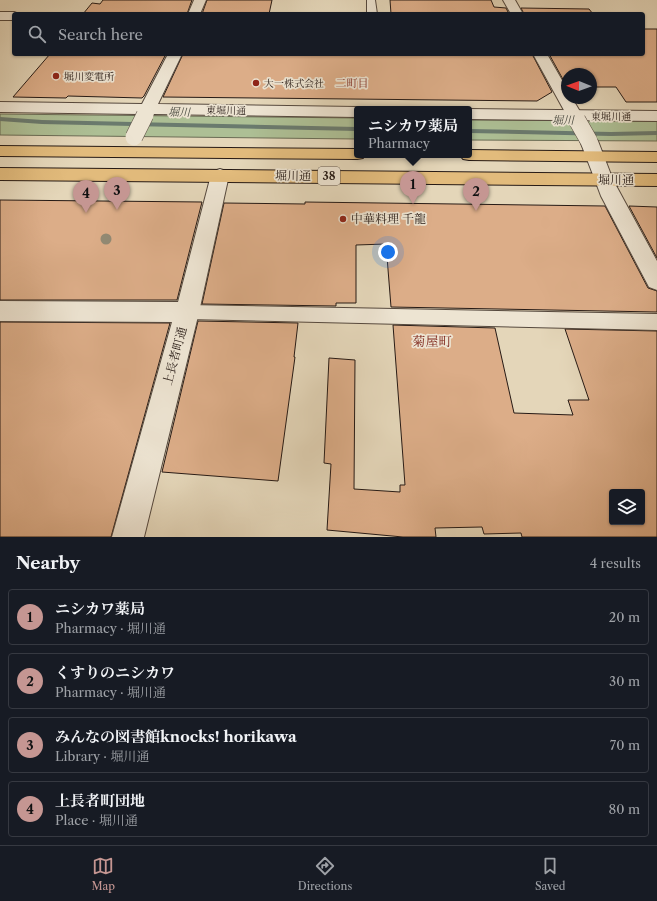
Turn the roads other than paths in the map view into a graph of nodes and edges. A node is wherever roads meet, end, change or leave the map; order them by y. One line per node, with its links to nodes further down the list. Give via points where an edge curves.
1 (200, 0): 4 (street)
2 (371, 0): 5 (lane)
3 (509, 0): 6 (street)
4 (195, 12)
5 (372, 12)
6 (516, 12)
7 (0, 16): 8 (street)
8 (12, 16)
9 (174, 56): 12 (street)
10 (541, 56): 16 (street)
11 (0, 106): 12 (street, 東堀川通)
12 (146, 112): 13 (street, 東堀川通); 17 (street, bridge)
13 (354, 112)
14 (472, 114): 16 (street, 東堀川通)
15 (657, 116): 16 (street, 東堀川通)
16 (576, 118): 18 (street, bridge)
17 (131, 144): 19 (main road, 堀川通 / 38); 20 (main road, 堀川通 / 38)
18 (592, 149): 21 (main road, 堀川通); 22 (main road, 堀川通); 25 (street)
19 (0, 151)
20 (354, 154)
21 (472, 155)
22 (657, 157)
23 (0, 174): 24 (main road, 堀川通 / 38)
24 (220, 175): 25 (main road, 堀川通 / 38); 29 (street, 上長者町通)
25 (604, 180): 26 (main road, 堀川通 / 38); 27 (street)
26 (657, 180)
27 (657, 281)
28 (0, 311): 29 (street)
29 (187, 312): 30 (lane); 31 (street, 上長者町通)
30 (657, 322)
31 (128, 537)

